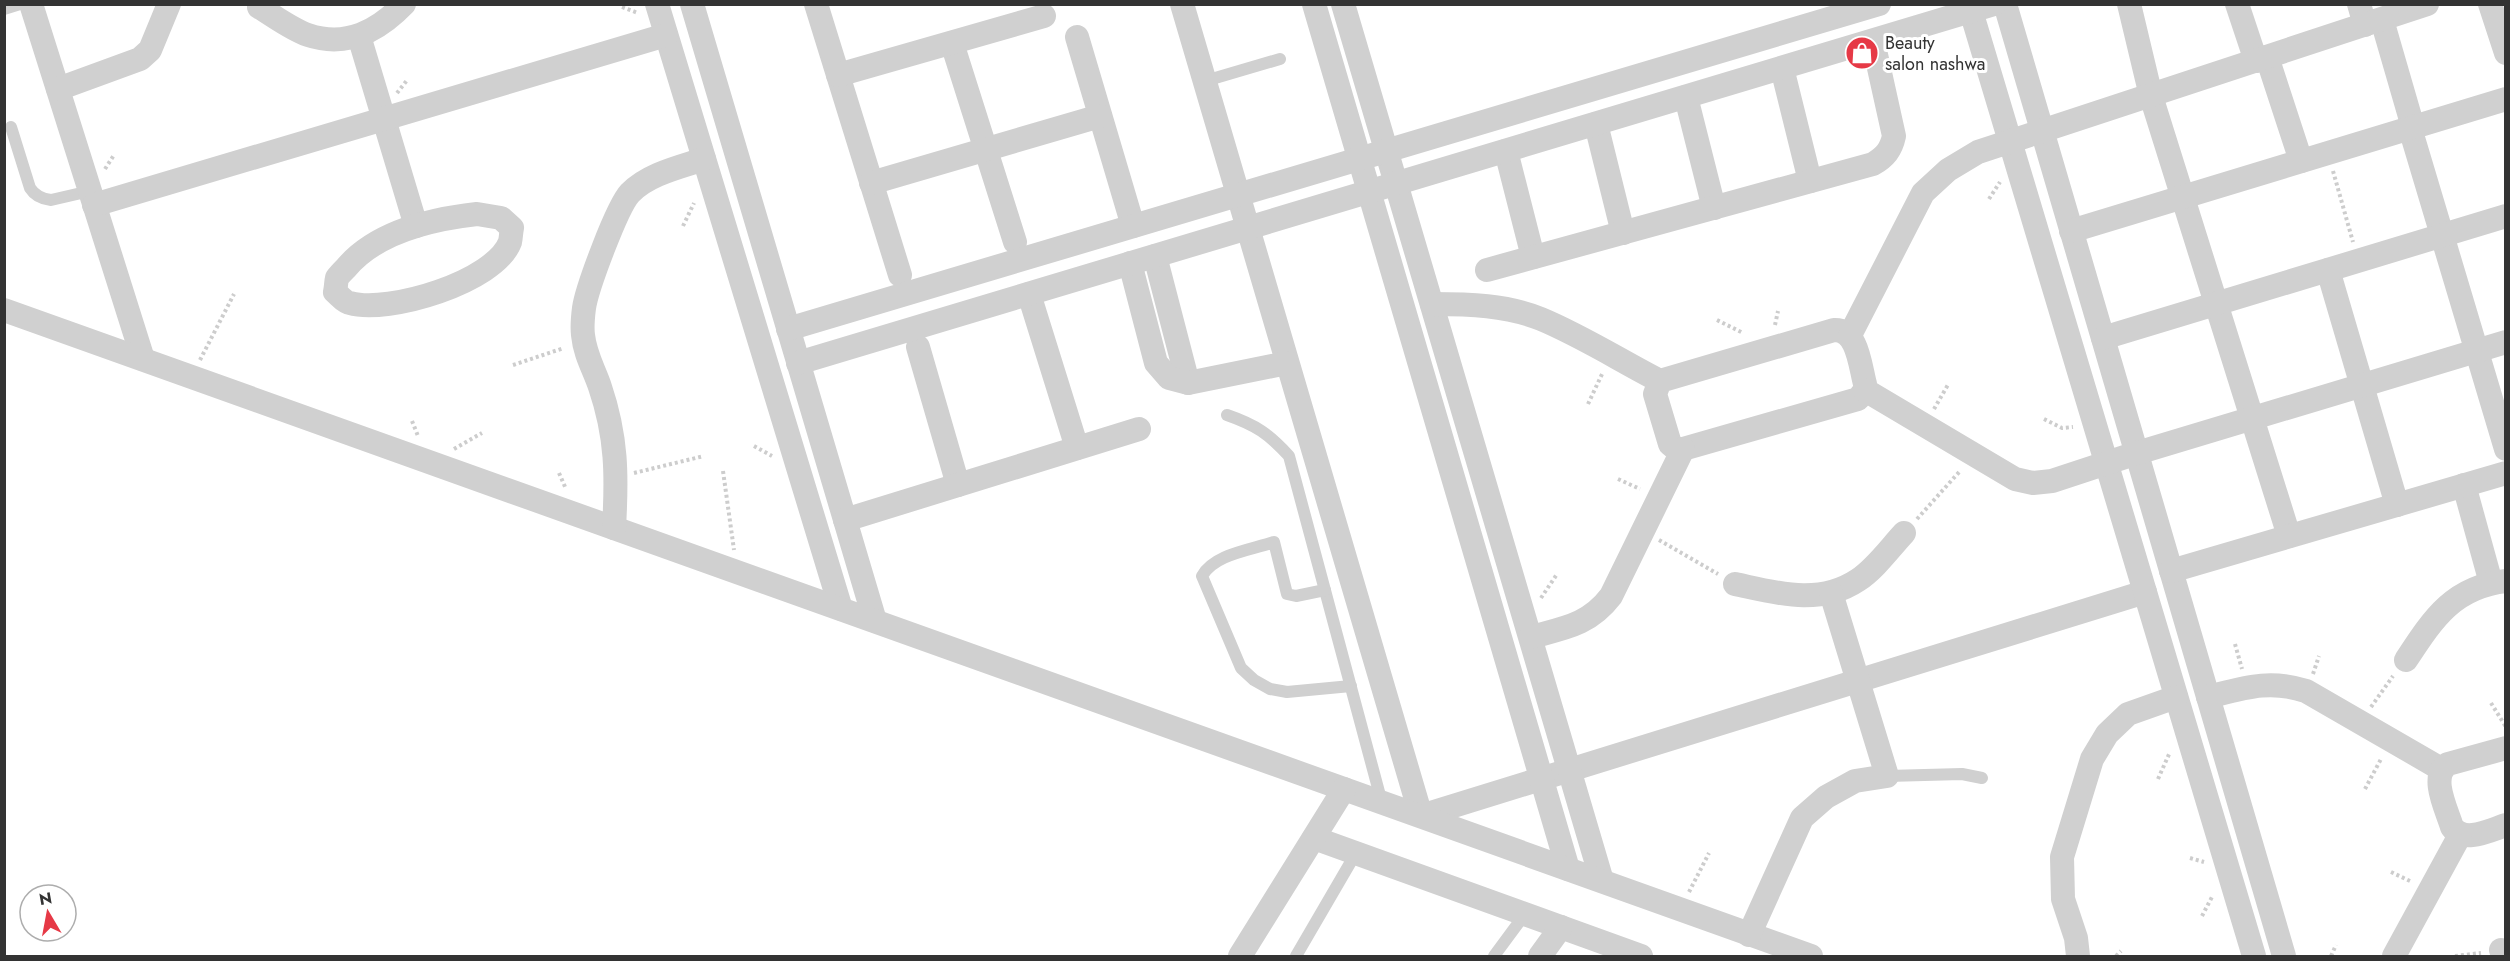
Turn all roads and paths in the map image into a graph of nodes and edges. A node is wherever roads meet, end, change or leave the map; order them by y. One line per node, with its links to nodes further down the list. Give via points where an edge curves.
1 (20, 4): 19 (lane)
2 (31, 4): 35 (street)
3 (169, 4): 35 (street, via 150,50 140,59)
4 (404, 4): 23 (street, via 382,25)
5 (657, 4): 22 (street)
6 (692, 4): 69 (street)
7 (816, 4): 32 (street)
8 (1182, 4): 33 (street)
9 (1314, 4): 51 (street)
10 (1343, 4): 47 (street)
11 (1879, 4): 27 (street)
12 (2005, 4): 44 (street)
13 (2129, 4): 36 (street)
14 (2237, 4): 30 (street)
15 (2427, 4): 21 (street)
16 (2490, 4): 28 (street)
17 (259, 7): 23 (street, via 308,34 333,39)
18 (1983, 8): 25 (street); 45 (street)
19 (4, 9)
20 (1044, 16): 26 (street)
21 (2369, 16): 30 (street); 43 (street)
22 (666, 35): 40 (street); 50 (street)
23 (359, 36): 40 (street)
24 (1077, 36): 39 (street)
25 (1873, 41): 31 (street); 53 (street, via 1894,136 1892,145 1873,164)
26 (952, 43): 32 (street); 46 (street)
27 (1723, 51): 34 (street); 47 (street)
28 (2505, 53)
29 (1280, 59): 33 (lane)
30 (2261, 59): 36 (street); 52 (street)
31 (1782, 68): 34 (street); 53 (street)
32 (838, 75): 54 (street)
33 (1205, 81): 57 (street)
34 (1734, 82): 37 (street)
35 (58, 89): 59 (street)
36 (2151, 96): 44 (street); 58 (street)
37 (1686, 97): 41 (street); 60 (street)
38 (2505, 99): 43 (street)
39 (1100, 116): 46 (street); 63 (street)
40 (384, 119): 59 (street); 62 (street)
41 (1596, 124): 48 (street); 66 (street)
42 (11, 127): 59 (lane, via 33,194 51,200)
43 (2412, 128): 49 (street); 67 (street)
44 (2042, 131): 45 (street); 65 (street)
45 (2010, 142): 84 (street, via 1978,152 1948,170 1923,193); 101 (street)
46 (986, 149): 54 (street); 68 (street)
47 (1386, 151): 51 (street); 55 (street)
48 (1506, 151): 55 (street); 72 (street)
49 (2328, 153): 52 (street); 73 (path)
50 (704, 159): 70 (street); 86 (street, via 646,180 618,209 584,306)
51 (1359, 159): 56 (street); 57 (street)
52 (2301, 161): 58 (street)
53 (1810, 181): 60 (street)
54 (871, 183): 77 (street)
55 (1396, 184): 56 (street); 80 (street)
56 (1369, 192): 64 (street); 124 (street)
57 (1238, 195): 63 (street); 64 (street)
58 (2183, 197): 65 (street); 81 (street)
59 (92, 198): 91 (street)
60 (1714, 208): 66 (street)
61 (2505, 216): 67 (street)
62 (416, 226): 62 (street, via 378,242 352,260 337,278 335,292 347,303 370,307 436,294 495,261 510,243 512,228 501,218 477,214)
63 (1133, 226): 83 (street)
64 (1248, 228): 71 (street); 93 (street)
65 (2072, 231): 85 (street)
66 (1623, 232): 72 (street)
67 (2442, 235): 73 (street); 89 (street)
68 (1015, 242)
69 (764, 249): 70 (street); 83 (street)
70 (734, 256): 137 (street)
71 (1155, 256): 74 (street); 98 (street)
72 (1533, 257): 75 (street)
73 (2358, 261): 76 (street)
74 (1130, 263): 79 (street); 98 (street, via 1156,363 1169,378)
75 (1487, 270)
76 (2328, 270): 81 (street); 100 (street)
77 (900, 275)
78 (234, 294): 95 (path)
79 (1029, 294): 92 (street); 110 (street)
80 (1432, 304): 90 (street, via 1469,304 1540,318); 122 (street)
81 (2216, 304): 85 (street); 105 (street)
82 (4, 310): 91 (street)
83 (788, 328): 92 (street)
84 (1850, 335): 97 (street, via 1834,330); 102 (street)
85 (2103, 338): 96 (street)
86 (584, 341): 94 (path); 119 (street, via 612,432)
87 (2505, 342): 89 (street)
88 (918, 347): 120 (street)
89 (2476, 351): 100 (street); 112 (street)
90 (1611, 355): 97 (street); 103 (path)
91 (143, 359): 95 (street)
92 (798, 363): 125 (street)
93 (1287, 363): 98 (street); 158 (street)
94 (513, 364)
95 (191, 376): 126 (street)
96 (2115, 378): 101 (street, via 2100,386); 113 (street)
97 (1660, 381): 111 (street, via 1655,394 1668,441)
98 (1188, 383)
99 (1949, 383): 108 (path)
100 (2362, 385): 105 (street); 123 (street)
101 (2084, 387): 107 (street)
102 (1865, 390): 108 (street); 111 (street, via 1853,401)
103 (1588, 404)
104 (1227, 415): 134 (lane, via 1251,423 1272,437 1289,456)
105 (2252, 418): 113 (street); 129 (street)
106 (2044, 419): 107 (path, via 2062,428)
107 (2095, 424): 116 (street)
108 (1925, 425): 114 (street)
109 (1139, 429): 110 (street)
110 (1077, 448): 120 (street)
111 (1683, 449): 127 (street)
112 (2505, 449)
113 (2137, 453): 116 (street); 130 (street)
114 (1975, 455): 116 (street, via 2015,479 2033,483 2052,482); 128 (path)
115 (704, 456): 119 (path)
116 (2106, 463): 135 (street)
117 (723, 471): 131 (path)
118 (2505, 473): 121 (street)
119 (617, 477): 126 (street)
120 (958, 485): 125 (street)
121 (2464, 485): 123 (street); 132 (street)
122 (1491, 503): 124 (street); 139 (street)
123 (2397, 505): 129 (street)
124 (1464, 513): 153 (street)
125 (845, 520): 138 (street)
126 (614, 528): 131 (street)
127 (1643, 531): 133 (path); 139 (street, via 1601,609 1588,619)
128 (1904, 533): 136 (street, via 1858,580)
129 (2289, 536): 130 (street)
130 (2171, 571): 144 (street)
131 (737, 572): 137 (street)
132 (2498, 582): 140 (street, via 2464,593 2442,610)
133 (1735, 584): 136 (street, via 1801,597)
134 (1325, 590): 142 (lane); 142 (lane, via 1287,594 1274,542 1217,560 1202,576 1241,668 1254,680 1287,693)
135 (2145, 592): 141 (street); 143 (street)
136 (1831, 593): 141 (street)
137 (841, 609): 138 (street)
138 (875, 621): 155 (street)
139 (1531, 637): 151 (street)
140 (2406, 660): 146 (path)
141 (1858, 681): 151 (street); 152 (street)
142 (1351, 686): 157 (lane)
143 (2176, 697): 178 (street, via 2128,714 2107,734 2092,759 2062,857 2063,899); 180 (street)
144 (2208, 697): 146 (street, via 2267,684 2287,685 2306,691); 181 (street)
145 (2491, 703): 147 (path)
146 (2360, 722): 148 (street)
147 (2505, 727)
148 (2391, 740): 150 (street); 156 (path)
149 (2505, 748): 150 (street)
150 (2442, 769): 160 (street, via 2441,789 2452,827)
151 (1570, 770): 153 (street); 165 (street)
152 (1887, 776): 154 (lane, via 1962,774); 169 (street, via 1855,781 1826,797 1802,818)
153 (1543, 778): 158 (street); 164 (street)
154 (1982, 778)
155 (1344, 789): 157 (street); 161 (street)
156 (2365, 789)
157 (1382, 803): 158 (street)
158 (1421, 816): 164 (street)
159 (2505, 825): 160 (street)
160 (2460, 835): 183 (street)
161 (1314, 838): 162 (street); 172 (street)
162 (1356, 853): 167 (street); 173 (lane)
163 (1709, 853): 166 (path)
164 (1568, 869): 165 (street)
165 (1602, 881): 166 (street)
166 (1680, 910): 169 (street)
167 (1525, 914): 168 (street); 174 (lane)
168 (1561, 927): 175 (street); 176 (street)
169 (1749, 934): 177 (street)
170 (2336, 945): 182 (path)
171 (2121, 951): 179 (path)
172 (1248, 954)
173 (1296, 957)
174 (1494, 957)
175 (1540, 957)
176 (1641, 957)
177 (1811, 957)
178 (2078, 957)
179 (2116, 957)
180 (2254, 957)
181 (2284, 957)
182 (2331, 957)
183 (2394, 957)

